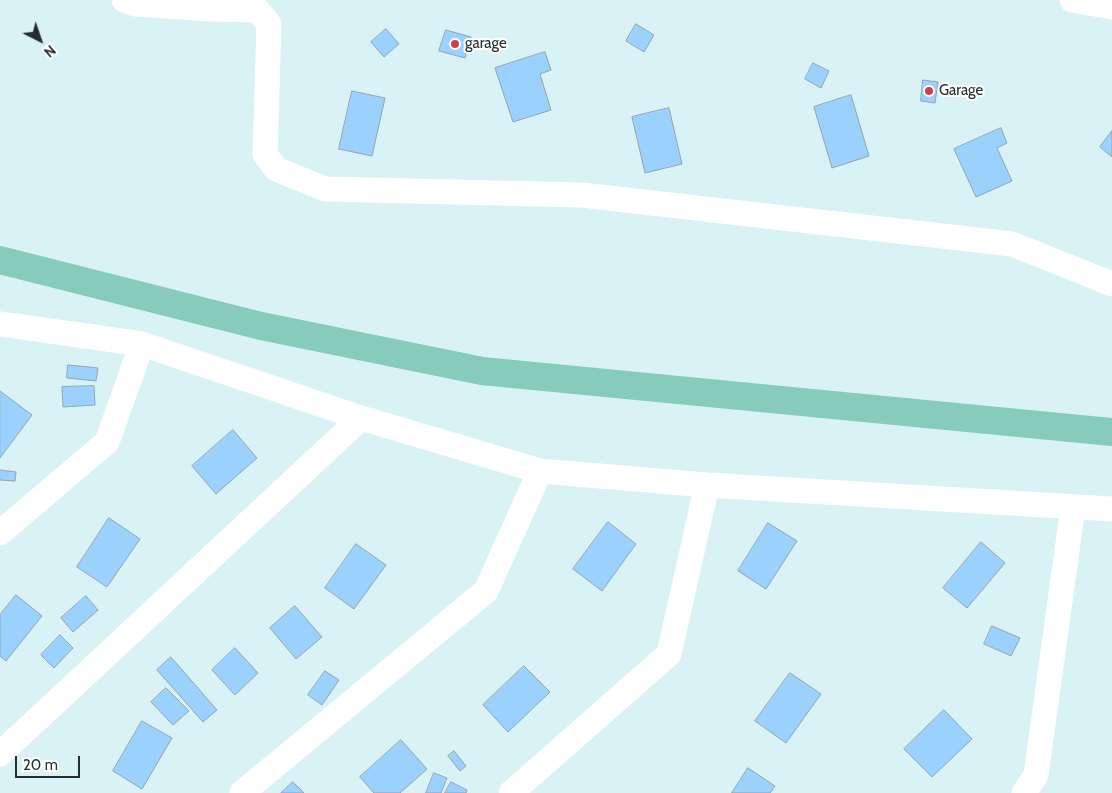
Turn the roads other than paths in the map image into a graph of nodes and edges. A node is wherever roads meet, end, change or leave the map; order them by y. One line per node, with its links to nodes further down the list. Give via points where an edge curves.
1 (124, 0): 5 (street, via 135,4 256,10 269,24 265,154 276,170 325,190 582,195 1012,244)
2 (1072, 0): 3 (street)
3 (1112, 7)
4 (0, 260): 9 (main road, via 261,326 482,371)
5 (1112, 284)
6 (0, 324): 7 (street)
7 (142, 344): 8 (street); 14 (street, via 107,442)
8 (361, 418): 10 (street); 15 (street)
9 (1112, 432)
10 (540, 471): 11 (street); 16 (street, via 486,591)
11 (707, 485): 12 (street); 17 (street, via 669,654)
12 (1074, 507): 13 (street); 18 (street, via 1036,775)
13 (1112, 509)
14 (0, 534)
15 (0, 754)
16 (242, 793)
17 (511, 793)
18 (1024, 793)

